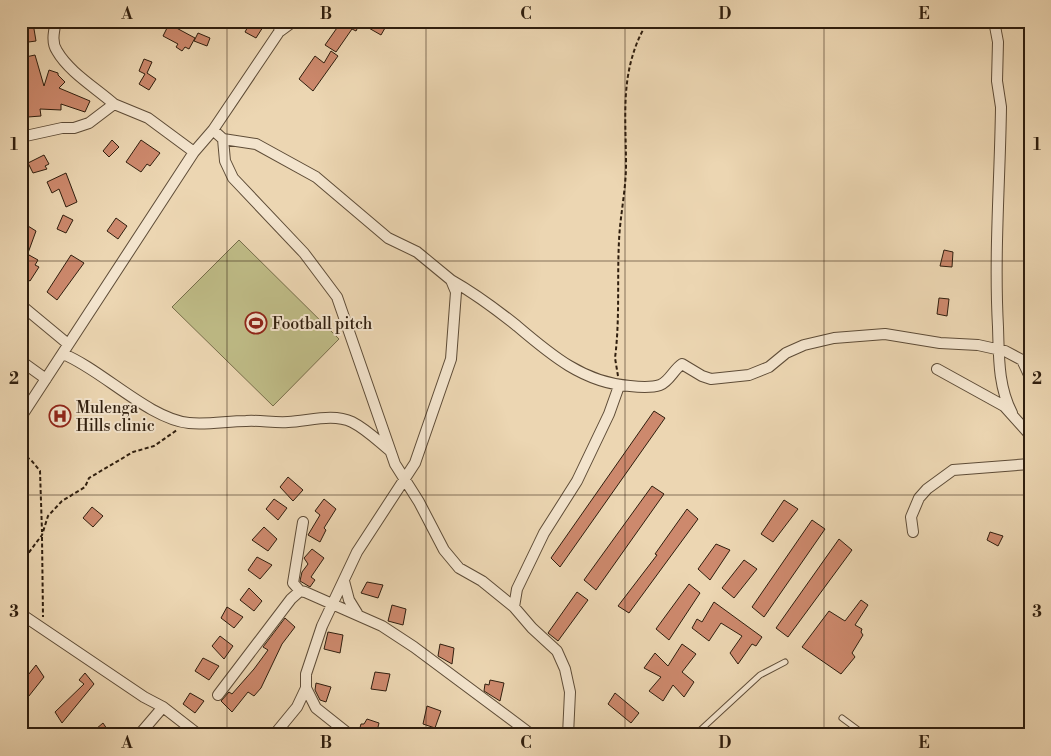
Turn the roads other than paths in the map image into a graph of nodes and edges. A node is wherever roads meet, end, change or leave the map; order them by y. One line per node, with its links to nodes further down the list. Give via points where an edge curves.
1 (56, 21): 5 (street, via 52,36 56,50)
2 (294, 21): 4 (street)
3 (994, 21): 13 (street, via 1001,107 996,262)
4 (280, 27): 6 (street)
5 (114, 104): 7 (street, via 89,123); 9 (street, via 148,118)
6 (213, 130): 8 (street); 9 (street)
7 (21, 137)
8 (223, 139): 10 (street, via 256,144 316,177 388,238 417,252); 23 (street, via 225,161 233,178 304,253 337,297)
9 (194, 152): 12 (street)
10 (451, 280): 19 (street, via 581,374 604,384); 25 (street, via 456,299 451,359 415,463)
11 (21, 305): 12 (street)
12 (68, 344): 14 (street)
13 (999, 349): 17 (street, via 1019,357); 19 (street, via 885,334 852,336 796,348 769,367 750,375 711,379 682,364 660,385); 20 (street, via 1002,385)
14 (63, 354): 18 (street); 23 (street, via 84,364 106,382 179,421 338,419 353,422)
15 (21, 361): 18 (street)
16 (938, 368): 20 (street, via 997,400)
17 (1030, 377)
18 (46, 379): 21 (street)
19 (619, 386): 31 (street, via 577,481 544,533 517,589)
20 (1012, 413): 22 (street)
21 (21, 417)
22 (1030, 435)
23 (389, 451): 25 (street)
24 (1030, 464): 27 (street, via 953,470 919,498 911,517)
25 (405, 479): 28 (street, via 369,531); 31 (street, via 453,562)
26 (302, 522): 29 (street, via 293,583)
27 (913, 532)
28 (344, 580): 30 (street); 33 (street, via 348,600)
29 (300, 592): 30 (street, via 308,592); 36 (street, via 291,599)
30 (333, 603): 33 (street); 35 (street, via 310,660)
31 (514, 607): 46 (street, via 562,660 570,692)
32 (21, 614): 37 (street)
33 (358, 614): 45 (street, via 414,647)
34 (785, 662): 47 (lane, via 760,674)
35 (306, 688): 38 (street); 39 (street)
36 (218, 695)
37 (163, 707): 41 (street); 42 (street)
38 (297, 707): 39 (street); 43 (street)
39 (316, 708): 44 (street)
40 (842, 718): 48 (lane)
41 (139, 735)
42 (199, 735)
43 (274, 735)
44 (350, 735)
45 (532, 735)
46 (568, 735)
47 (695, 735)
48 (864, 735)

